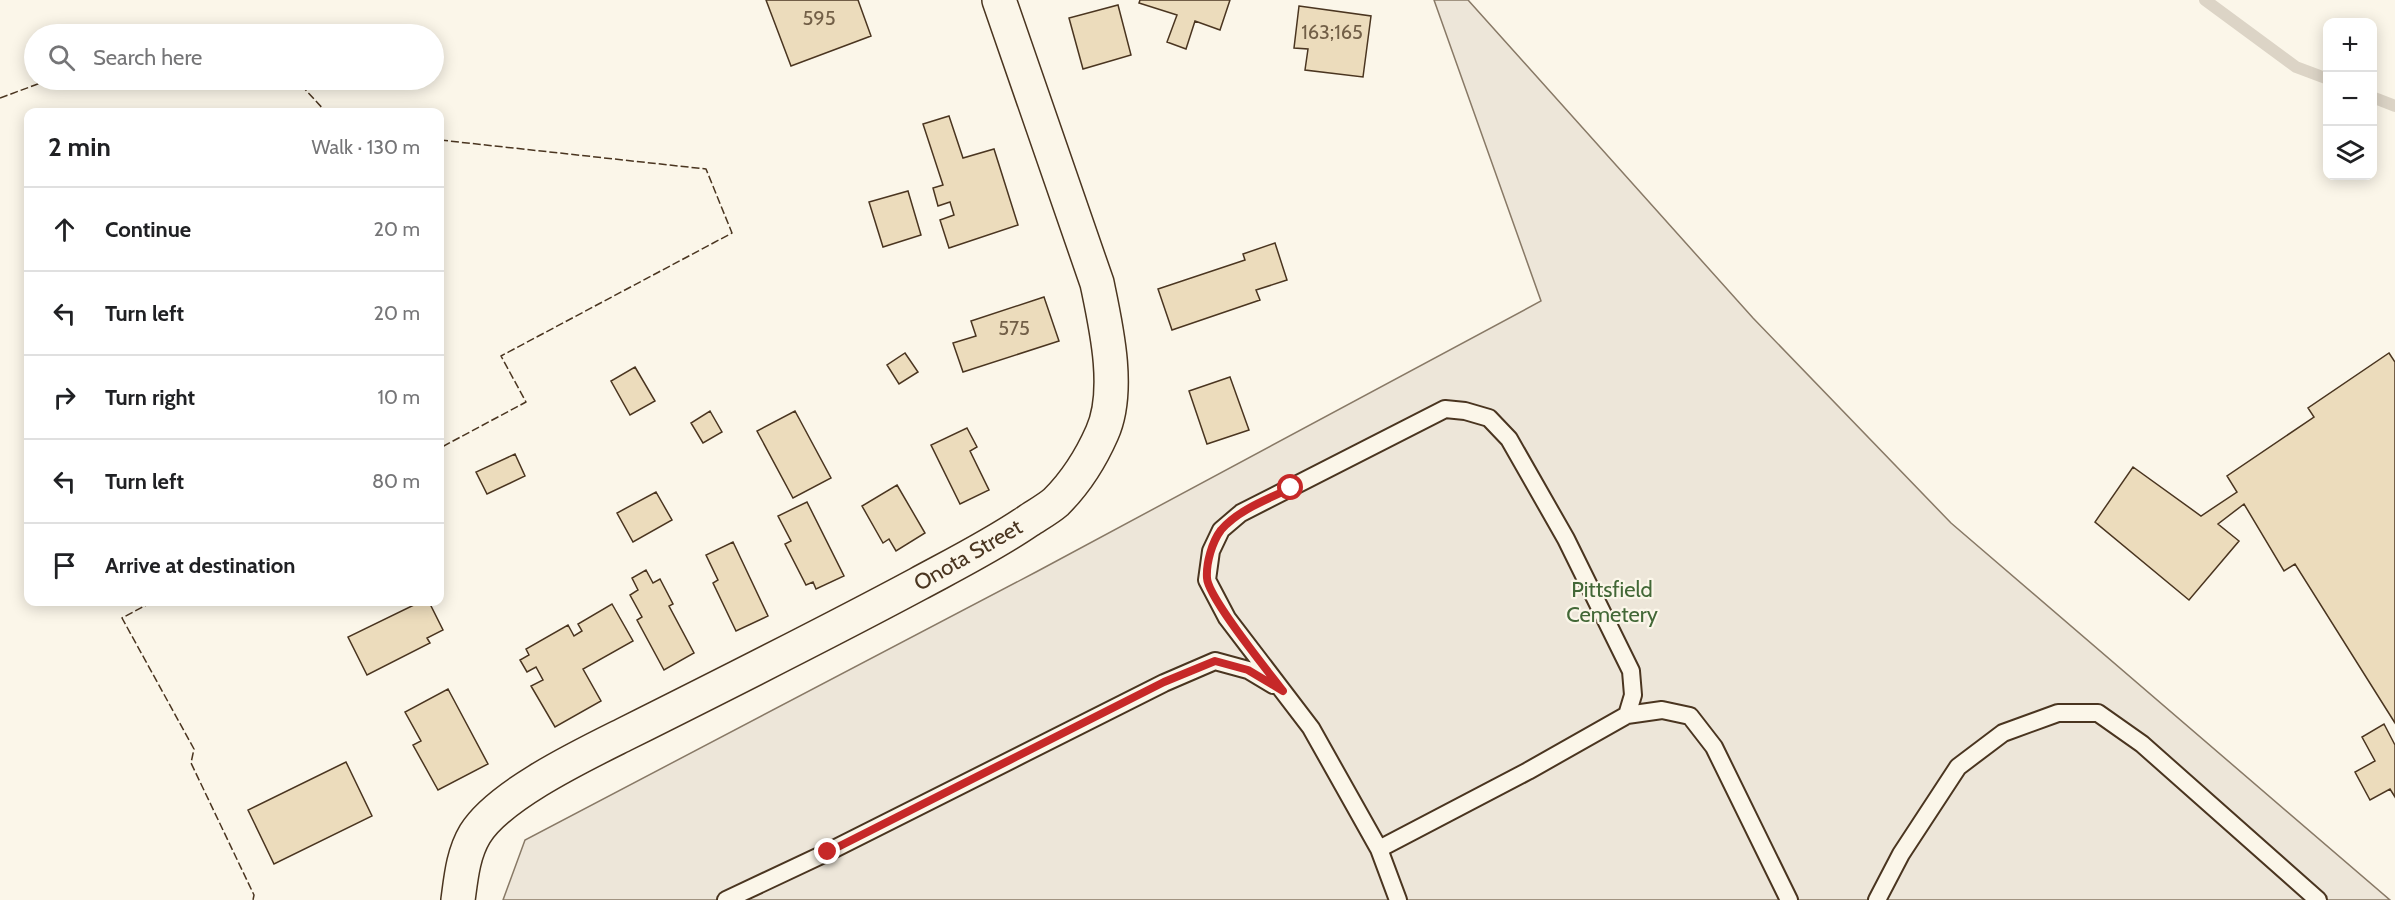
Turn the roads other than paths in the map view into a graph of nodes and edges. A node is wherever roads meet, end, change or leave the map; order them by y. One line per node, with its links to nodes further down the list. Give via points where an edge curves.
1 (999, 0): 5 (street, Onota Street, via 1097,283 1105,323 1111,365 1110,396 1104,430 1083,470 1056,502 999,541 791,652 576,758 529,788 495,812 475,834 462,867)
2 (1283, 691): 3 (lane, via 1227,618 1207,580 1211,551 1221,530 1241,513 1445,410 1465,411 1489,418 1509,439 1566,539 1632,671 1633,695); 4 (lane, via 1311,728); 6 (lane, via 1248,670 1215,661 1164,682)
3 (1627, 715): 4 (lane); 8 (lane, via 1662,710 1690,716 1714,747)
4 (1379, 849): 7 (lane)
5 (458, 900)
6 (726, 900)
7 (1398, 900)
8 (1789, 900)
9 (1877, 900): 10 (lane, via 1901,854 1958,767 2003,733 2058,713 2098,713 2142,744)
10 (2318, 900)

